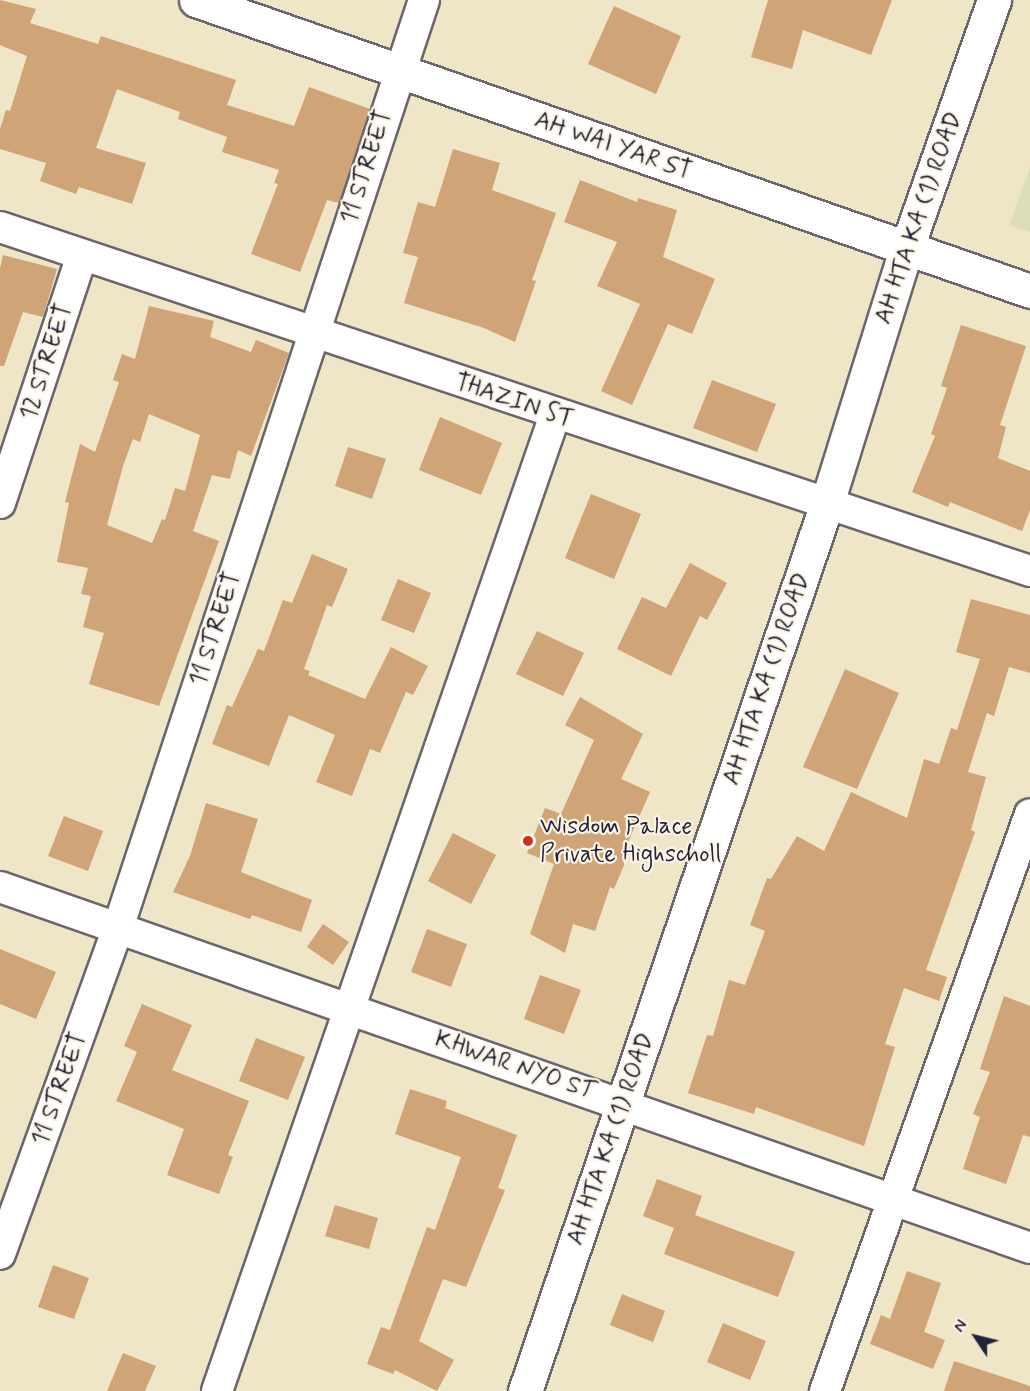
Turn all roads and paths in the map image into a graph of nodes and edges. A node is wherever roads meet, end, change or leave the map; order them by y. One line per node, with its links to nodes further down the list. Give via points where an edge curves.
1 (196, 0): 4 (street, AH WAI YAR ST)
2 (424, 0): 4 (street, 11 STREET)
3 (994, 0): 6 (street, AH HTA KA (1) ROAD)
4 (398, 71): 6 (street, AH WAI YAR ST); 9 (street, 11 STREET)
5 (0, 227): 7 (street, THAZIN ST)
6 (906, 250): 8 (street, AH WAI YAR ST); 12 (street, AH HTA KA (1) ROAD)
7 (82, 255): 9 (street, THAZIN ST); 11 (street, 12 STREET)
8 (1030, 291)
9 (313, 334): 10 (street, THAZIN ST); 16 (street, 11 STREET)
10 (555, 415): 12 (street, THAZIN ST); 17 (street)
11 (0, 503)
12 (827, 503): 13 (street, THAZIN ST); 18 (street, AH HTA KA (1) ROAD)
13 (1030, 571)
14 (1030, 814): 19 (street)
15 (0, 887): 16 (street, KHWAR NYO ST)
16 (119, 925): 17 (street, KHWAR NYO ST); 21 (street, 11 STREET)
17 (351, 1010): 18 (street, KHWAR NYO ST); 22 (street)
18 (623, 1103): 19 (street, KHWAR NYO ST); 23 (street, AH HTA KA (1) ROAD)
19 (894, 1198): 20 (street, KHWAR NYO ST); 24 (street)
20 (1030, 1248)
21 (0, 1254)
22 (217, 1391)
23 (525, 1391)
24 (825, 1391)

